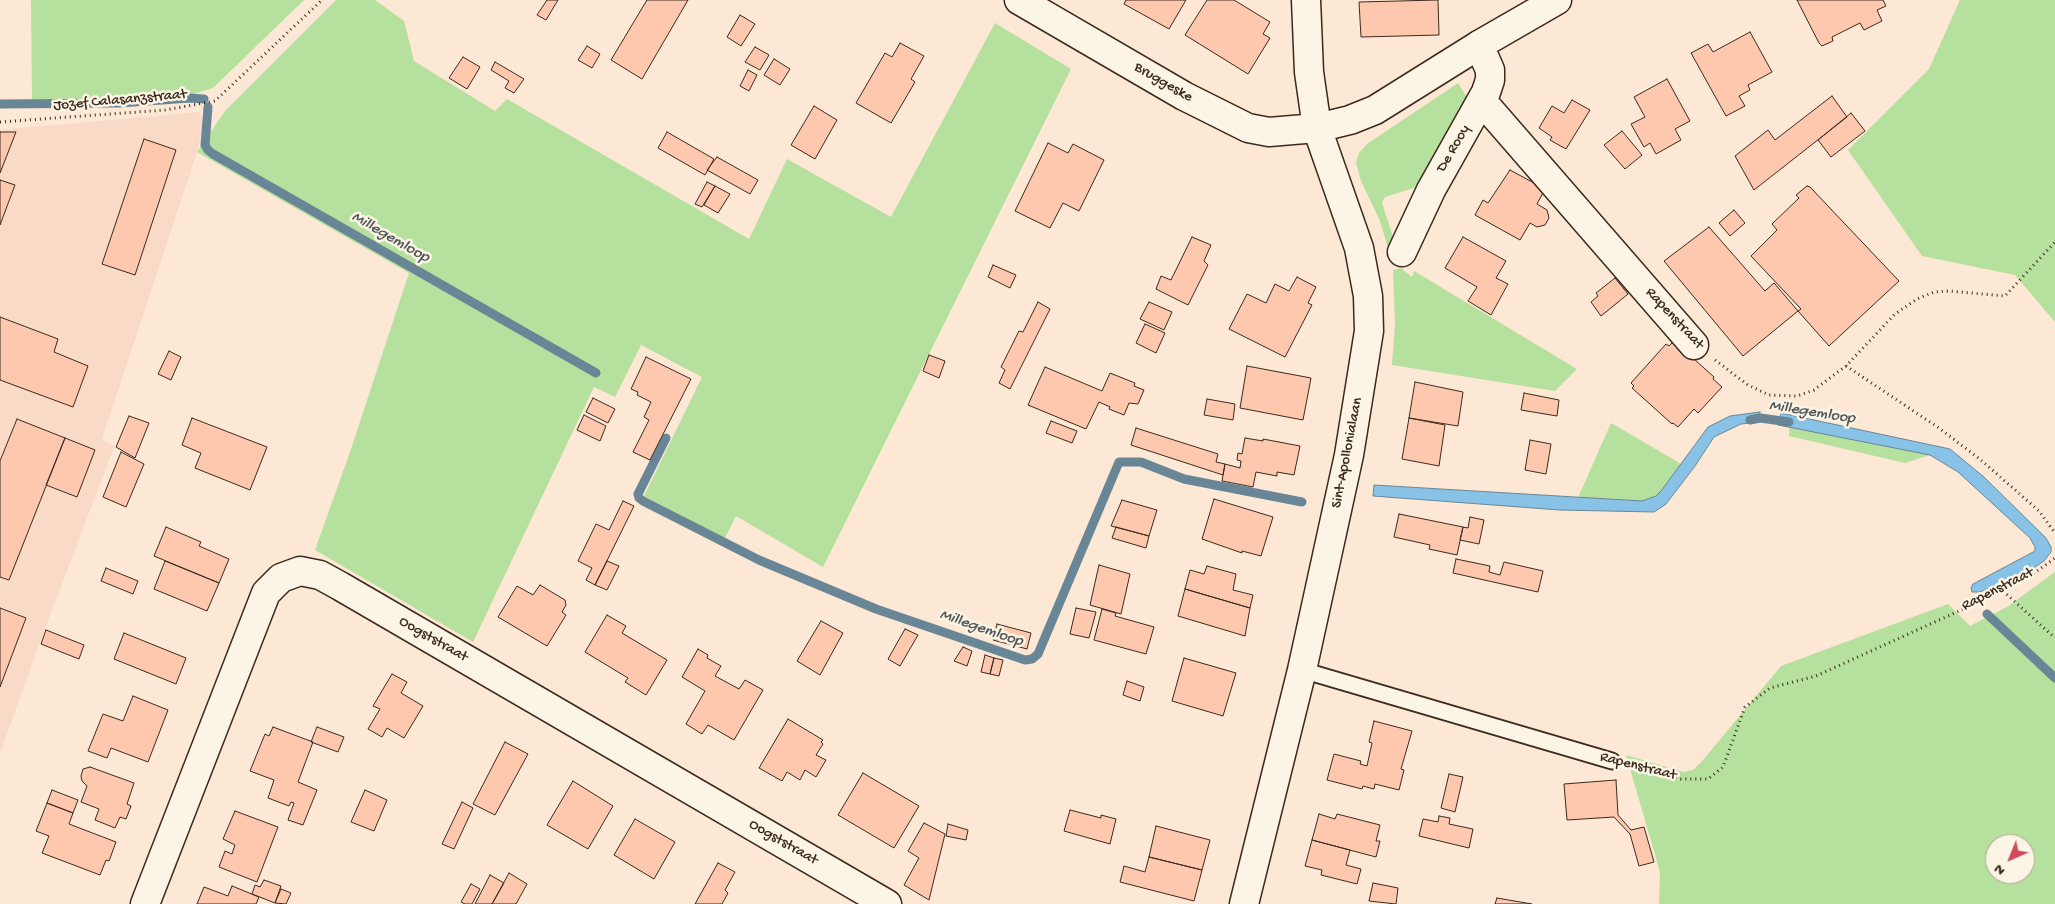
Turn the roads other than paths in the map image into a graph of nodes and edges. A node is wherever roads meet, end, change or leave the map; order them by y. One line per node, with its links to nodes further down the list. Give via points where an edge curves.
1 (1020, 0): 6 (street, Bruggeske, via 1184,96 1248,128 1269,132)
2 (1306, 0): 6 (street, Sint-Apollonialaan, via 1309,72)
3 (1557, 0): 4 (street)
4 (1479, 45): 5 (street, De Rooy, via 1490,70); 6 (street, via 1375,110)
5 (1482, 101): 7 (street, De Rooy, via 1431,190); 8 (street, Rapenstraat)
6 (1317, 128): 9 (street, Sint-Apollonialaan, via 1359,248 1368,296 1369,331 1349,455)
7 (1402, 252)
8 (1694, 345)
9 (1302, 670): 10 (lane, Rapenstraat); 13 (street, Sint-Apollonialaan)
10 (1612, 761)
11 (145, 904): 12 (street, Oogststraat, via 266,593 281,578 300,571 320,575 340,586)
12 (887, 904)
13 (1244, 904)

